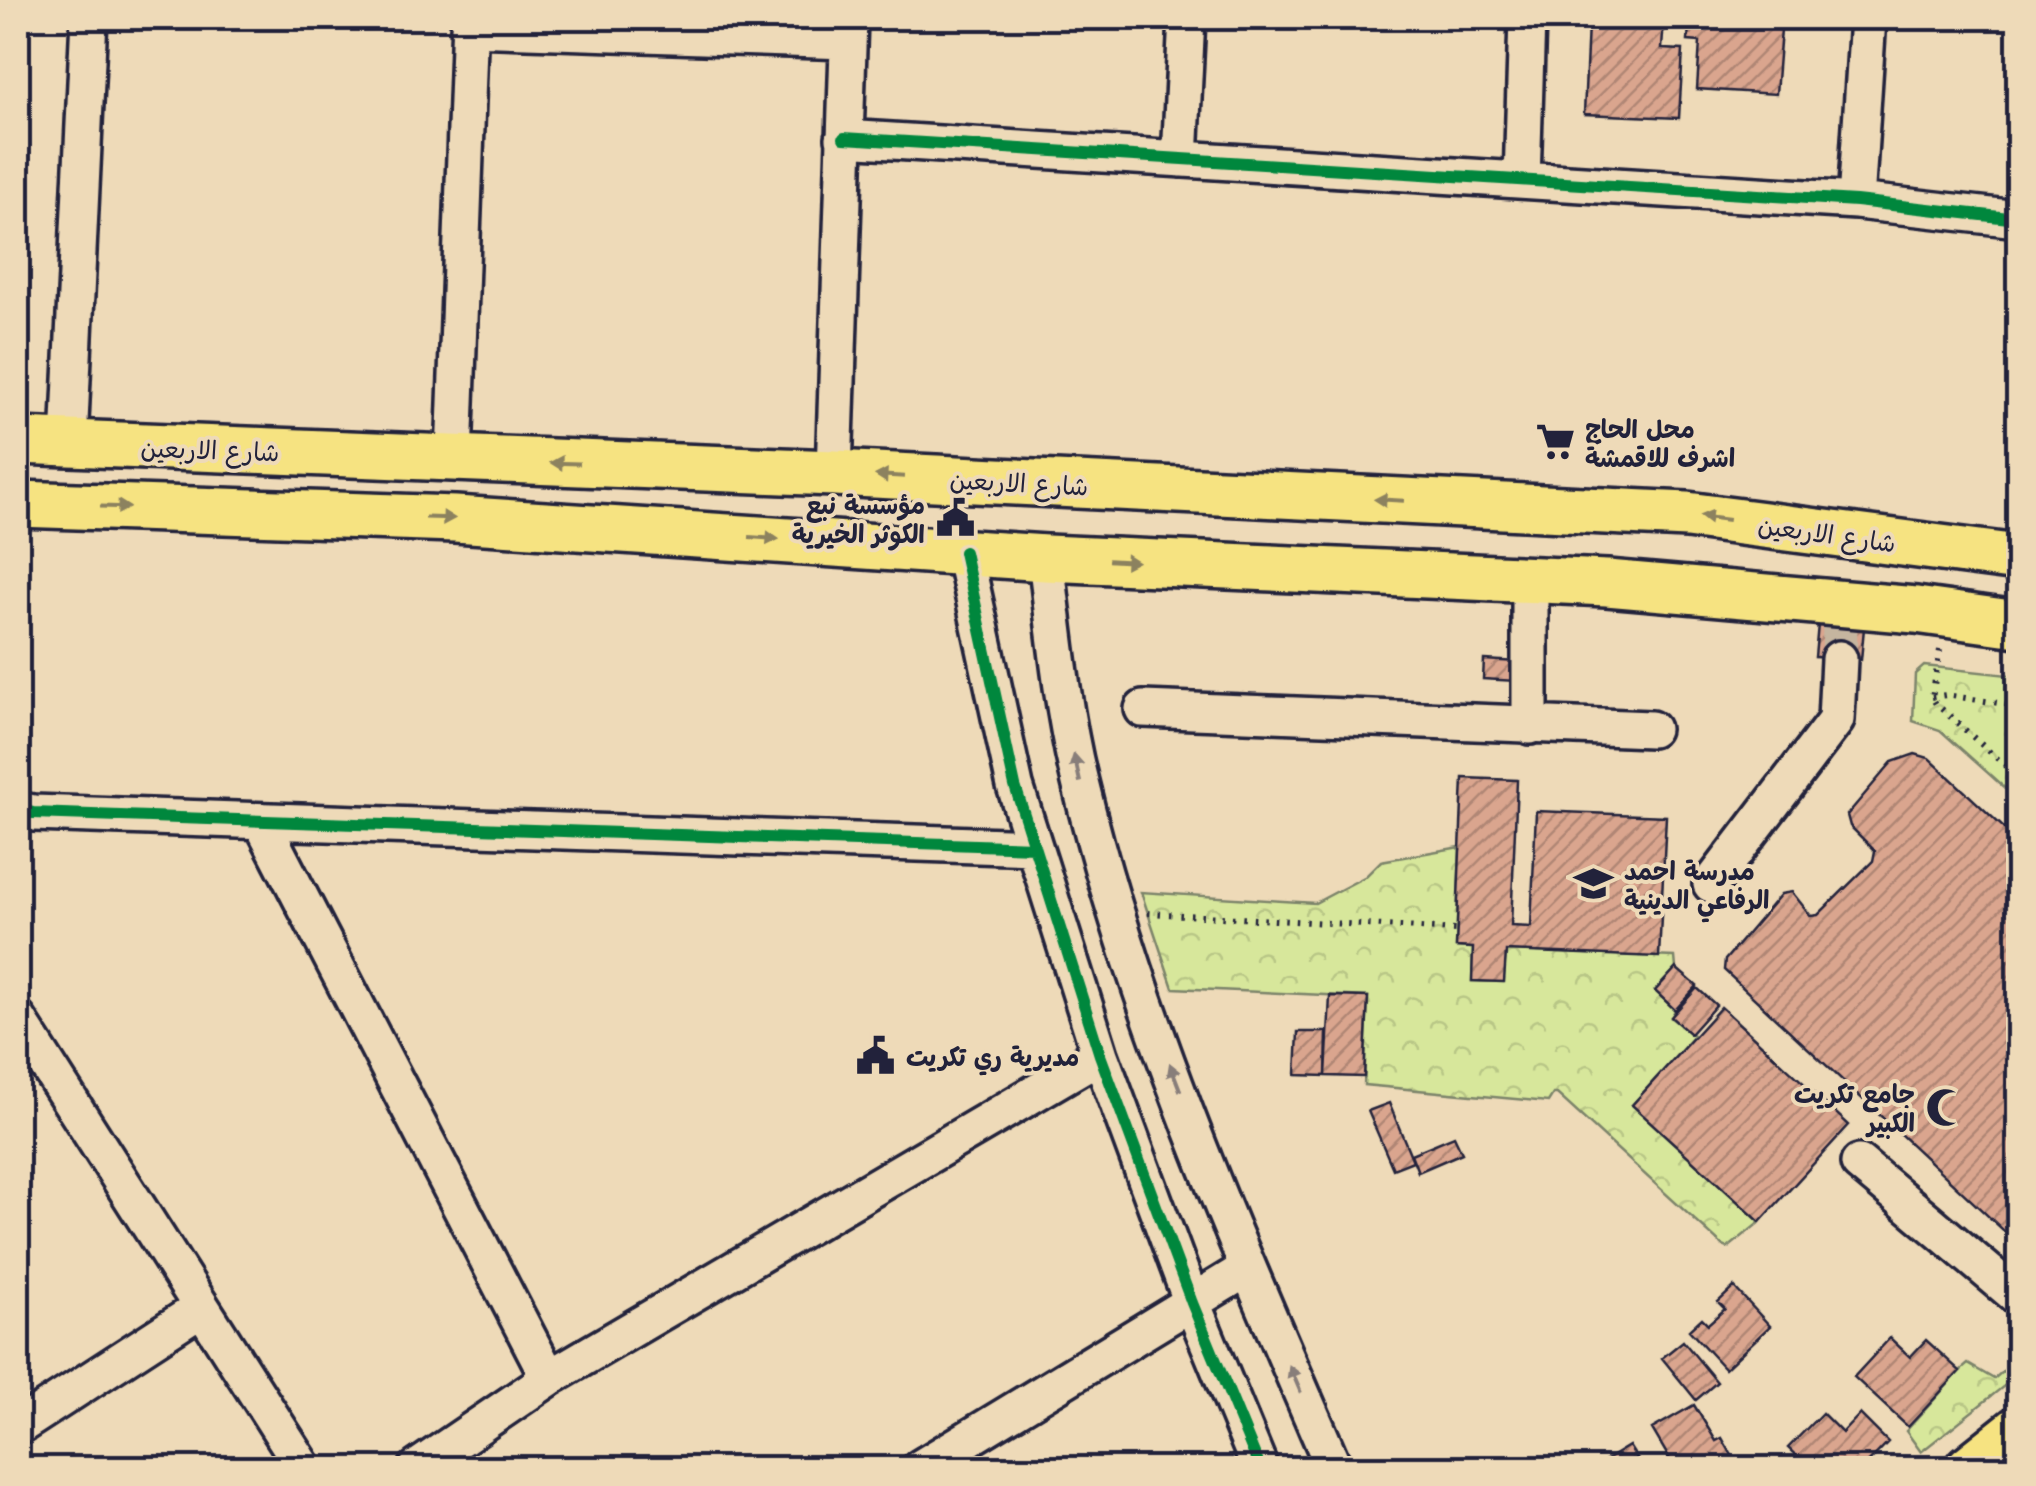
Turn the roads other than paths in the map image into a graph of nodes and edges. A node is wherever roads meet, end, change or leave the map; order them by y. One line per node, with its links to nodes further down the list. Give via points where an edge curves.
1 (89, 18): 13 (street)
2 (1188, 18): 8 (street)
3 (1527, 18): 9 (street)
4 (1868, 18): 10 (street)
5 (470, 23): 6 (street); 14 (street)
6 (849, 29): 7 (street)
7 (844, 138): 8 (street); 15 (street)
8 (1180, 159): 9 (street)
9 (1522, 180): 10 (street)
10 (1856, 201): 11 (street)
11 (2018, 219)
12 (18, 442): 13 (main road, شارع الاربعين)
13 (69, 444): 14 (main road, شارع الاربعين)
14 (454, 458): 15 (main road, شارع الاربعين, one-way to 14)
15 (834, 473): 17 (main road, شارع الاربعين, one-way to 15)
16 (18, 504): 19 (main road, one-way to 19, via 454,518)
17 (1508, 506): 18 (main road, شارع الاربعين); 22 (main road, via 1523,526 1524,551 1510,573)
18 (1607, 511): 21 (main road, شارع الاربعين, one-way to 18, via 1687,514); 23 (main road, via 1584,531 1580,547 1593,576)
19 (964, 552): 20 (main road); 31 (street)
20 (1046, 558): 22 (main road, one-way to 22); 36 (street, one-way to 20, via 1155,1026 1097,846 1066,715)
21 (2018, 558)
22 (1514, 580): 23 (main road); 27 (street)
23 (1607, 583): 25 (main road)
24 (2018, 624): 25 (main road, via 1946,614)
25 (1840, 629): 32 (street, via 1836,720)
26 (1143, 709): 27 (street)
27 (1530, 726): 28 (street)
28 (1652, 729)
29 (18, 810): 30 (street)
30 (261, 822): 31 (street); 40 (street)
31 (1034, 847): 34 (street)
32 (1712, 884)
33 (18, 1020): 39 (street)
34 (1100, 1055): 38 (street); 40 (street)
35 (1859, 1164): 37 (street)
36 (1248, 1268): 38 (street); 47 (street, one-way to 36)
37 (2018, 1297)
38 (1192, 1302): 45 (street); 46 (street)
39 (202, 1308): 41 (street); 43 (street)
40 (549, 1378): 44 (street)
41 (18, 1427)
42 (2018, 1429): 48 (main road)
43 (304, 1468)
44 (417, 1468)
45 (920, 1468)
46 (1260, 1468)
47 (1334, 1468)
48 (1969, 1468)

